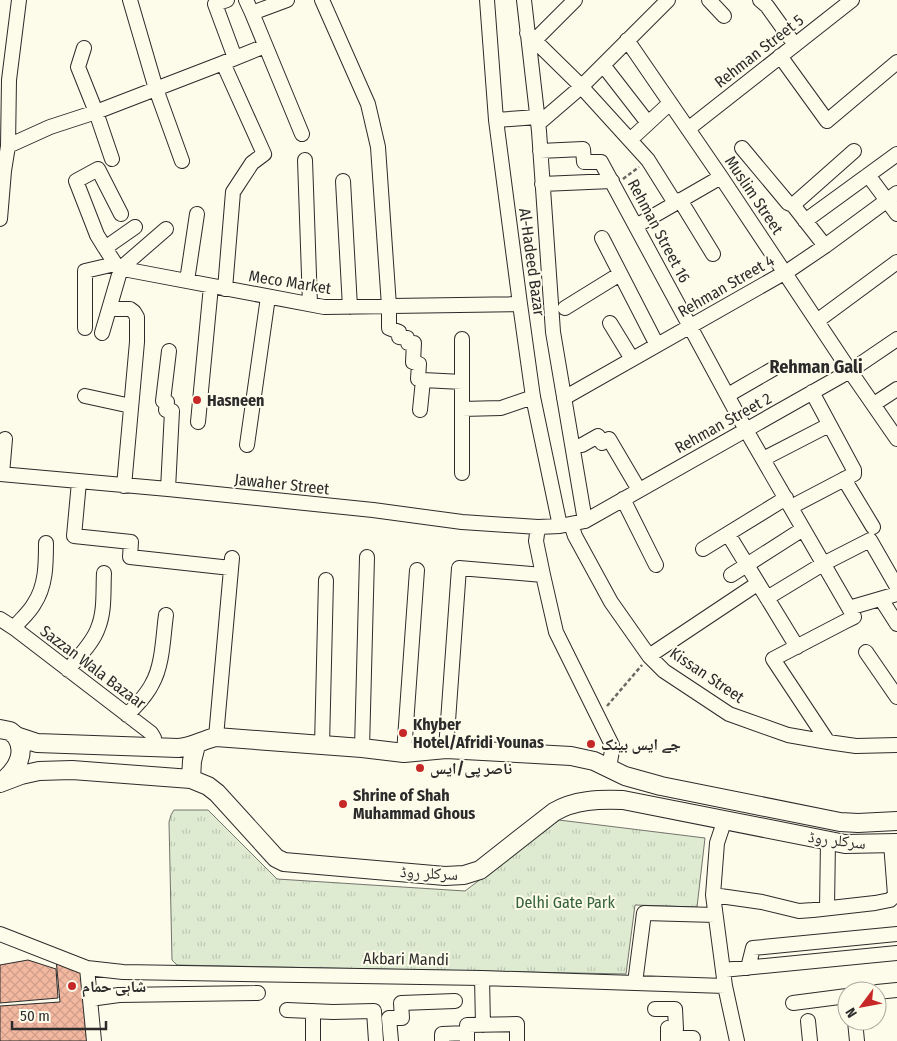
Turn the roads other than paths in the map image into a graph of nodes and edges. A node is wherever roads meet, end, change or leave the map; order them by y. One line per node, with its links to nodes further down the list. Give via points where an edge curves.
1 (19, 0): 32 (street)
2 (130, 0): 26 (street)
3 (227, 0): 22 (street, via 215,4)
4 (246, 0): 14 (street)
5 (286, 0): 14 (street)
6 (322, 0): 73 (street, via 368,104 378,147)
7 (487, 0): 29 (street, Al-Hadeed Bazar)
8 (524, 0): 16 (street)
9 (575, 0): 16 (street)
10 (668, 0): 17 (street)
11 (709, 0): 15 (street)
12 (760, 0): 18 (street)
13 (852, 0): 18 (street, Rehman Street 5)
14 (252, 13): 19 (street)
15 (724, 16)
16 (531, 37): 25 (street); 30 (street)
17 (627, 40): 24 (street); 27 (street, Muslim Street)
18 (795, 45): 21 (street, Rehman Street 5)
19 (265, 46): 22 (street); 34 (street)
20 (84, 48): 28 (street, via 78,67)
21 (780, 56): 23 (street, via 827,121); 33 (street, Rehman Street 5)
22 (229, 61): 26 (street); 69 (street, via 264,154 252,163 233,192)
23 (897, 62)
24 (603, 65): 25 (street); 31 (street)
25 (581, 87): 30 (street); 35 (street)
26 (156, 89): 28 (street); 43 (street)
27 (670, 103): 31 (street); 33 (street, Muslim Street)
28 (96, 112): 36 (street, via 50,127); 41 (street)
29 (496, 120): 30 (street); 72 (street, Al-Hadeed Bazar)
30 (538, 120): 38 (street)
31 (648, 123): 35 (street)
32 (4, 129): 36 (street)
33 (688, 129): 45 (street, Muslim Street)
34 (302, 134)
35 (630, 140): 50 (street)
36 (8, 146): 55 (street)
37 (742, 148): 51 (street, via 788,204)
38 (540, 151): 47 (street, Rehman Street 16, via 583,149 584,162 601,162); 48 (street)
39 (854, 151): 51 (street)
40 (897, 154): 44 (street)
41 (112, 158)
42 (305, 160): 71 (street)
43 (182, 161)
44 (868, 175): 49 (street); 56 (street)
45 (721, 177): 50 (street); 66 (street, Muslim Street)
46 (343, 181): 74 (street)
47 (613, 183): 48 (street); 57 (street, Rehman Street 16)
48 (542, 184): 96 (street, via 552,332)
49 (892, 196): 54 (street); 61 (street, Rehman Street 4)
50 (678, 202): 57 (street); 63 (street)
51 (793, 205): 56 (street)
52 (121, 214): 62 (street, via 98,169 76,181 97,236)
53 (197, 214): 68 (street)
54 (897, 214)
55 (0, 219)
56 (805, 221): 61 (street)
57 (636, 226): 79 (street, Rehman Street 16)
58 (135, 227): 62 (street)
59 (166, 229): 65 (street)
60 (602, 238): 67 (street)
61 (825, 246): 66 (street, Rehman Street 4)
62 (105, 248): 65 (street)
63 (713, 254)
64 (897, 262): 77 (street)
65 (118, 266): 68 (street, Meco Market); 76 (street); 80 (street, via 85,271)
66 (784, 272): 77 (street, Muslim Street); 79 (street, Rehman Street 4)
67 (620, 274): 75 (street); 84 (street)
68 (187, 281): 69 (street, Meco Market)
69 (218, 287): 70 (street, Meco Market); 101 (street)
70 (268, 297): 71 (street, Meco Market); 106 (street)
71 (310, 304): 74 (street, Meco Market)
72 (520, 304): 73 (street, Meco Market); 95 (street, Al-Hadeed Bazar)
73 (389, 306): 74 (street, Meco Market); 89 (street, via 389,328 399,332 399,337 407,338 408,343 414,343 413,362 419,364 418,379)
74 (350, 307)
75 (565, 308)
76 (109, 309): 81 (street); 98 (street, via 130,309 137,317)
77 (817, 321): 88 (street, Muslim Street)
78 (610, 323): 86 (street)
79 (690, 326): 84 (street, Rehman Street 4); 93 (street, Rehman Street 16)
80 (85, 328)
81 (102, 333)
82 (462, 339): 90 (street)
83 (897, 339): 88 (street, Rehman Street 2)
84 (657, 345): 86 (street, Rehman Street 4)
85 (169, 351): 114 (street, via 162,401 167,402 166,410 172,410)
86 (632, 359): 96 (street, Rehman Street 4)
87 (773, 369): 93 (street)
88 (850, 371): 92 (street, Rehman Street 2); 97 (street, Muslim Street)
89 (423, 380): 90 (street); 100 (street)
90 (462, 382): 99 (street)
91 (897, 389): 97 (street)
92 (812, 392): 102 (street); 103 (street, Rehman Street 2)
93 (728, 395): 103 (street, Rehman Street 16)
94 (85, 396): 98 (street)
95 (533, 398): 99 (street, via 501,408); 118 (street, Al-Hadeed Bazar)
96 (564, 398): 118 (street)
97 (874, 404): 104 (street, Muslim Street)
98 (131, 406): 113 (street)
99 (462, 409): 109 (street)
100 (420, 410)
101 (198, 422)
102 (829, 425): 108 (street); 111 (street, via 854,470 854,474)
103 (746, 430): 108 (street, Rehman Street 16); 115 (street, Rehman Street 2)
104 (897, 438)
105 (6, 440): 110 (street)
106 (247, 445)
107 (582, 445): 115 (street, via 598,436 602,443 609,439)
108 (763, 459): 117 (street, Rehman Street 16)
109 (462, 473)
110 (1, 474): 112 (street, Jawaher Street)
111 (844, 479): 117 (street); 120 (street)
112 (79, 482): 113 (street, Jawaher Street); 151 (street, via 74,536 131,542 130,557 231,563)
113 (124, 486): 114 (street, Jawaher Street)
114 (168, 490): 119 (street, Jawaher Street, via 462,522)
115 (639, 490): 116 (street, Rehman Street 2)
116 (623, 499): 118 (street, Rehman Street 2); 128 (street)
117 (788, 502): 121 (street, Rehman Street 16); 122 (street)
118 (572, 524): 119 (street, Jawaher Street); 146 (street, Kissan Street, via 575,536 611,602)
119 (538, 527): 132 (street, via 536,541)
120 (873, 527)
121 (803, 529): 126 (street); 127 (street, Rehman Street 16)
122 (728, 534): 124 (street); 126 (street)
123 (46, 543): 143 (street, via 41,593)
124 (703, 549)
125 (367, 557): 157 (street)
126 (746, 564): 131 (street); 134 (street)
127 (823, 564): 135 (street, via 870,540); 137 (street); 139 (street, Rehman Street 16)
128 (656, 565)
129 (417, 570): 159 (street)
130 (104, 573): 147 (street, via 98,629)
131 (731, 574)
132 (543, 575): 158 (street, via 459,568); 160 (street, via 558,638 612,745)
133 (326, 580): 154 (street)
134 (757, 584): 137 (street); 146 (street)
135 (897, 587)
136 (897, 594): 138 (street)
137 (767, 598): 144 (street)
138 (881, 599): 139 (street); 142 (street)
139 (849, 608): 144 (street, via 854,618)
140 (166, 615): 149 (street, via 160,661 152,684)
141 (0, 619): 143 (street, Sazzan Wala Bazaar)
142 (897, 624)
143 (14, 628): 147 (street, Sazzan Wala Bazaar)
144 (797, 647): 152 (street, via 774,659)
145 (866, 652): 148 (street)
146 (649, 656): 152 (street, Kissan Street, via 664,670 729,714 788,735)
147 (68, 670): 149 (street, Sazzan Wala Bazaar)
148 (897, 697)
149 (127, 715): 156 (street, Sazzan Wala Bazaar, via 151,733)
150 (8, 733): 156 (main road, سرکلر روڈ, via 37,742); 163 (main road, سرکلر روڈ, via 19,742 20,751 11,774)
151 (216, 737): 153 (main road, سرکلر روڈ); 154 (main road, سرکلر روڈ)
152 (828, 742): 155 (street, Kissan Street)
153 (196, 744): 156 (main road, سرکلر روڈ); 162 (main road)
154 (322, 746): 157 (main road, سرکلر روڈ)
155 (897, 746)
156 (155, 748)
157 (362, 748): 159 (main road, سرکلر روڈ)
158 (446, 749): 159 (main road, سرکلر روڈ); 160 (main road, سرکلر روڈ, via 571,756)
159 (404, 753)
160 (609, 767): 161 (main road, سرکلر روڈ)
161 (624, 776): 164 (main road); 166 (main road, سرکلر روڈ, via 682,792 828,820 858,823)
162 (191, 778): 163 (main road, سرکلر روڈ, via 72,770 39,771); 164 (main road, سرکلر روڈ, via 217,793 276,858 284,862 445,876 480,870 563,807)
163 (0, 783)
164 (622, 800): 165 (main road, سرکلر روڈ)
165 (725, 820): 167 (main road, سرکلر روڈ); 169 (street, via 717,843)
166 (897, 821)
167 (828, 841): 168 (main road, سرکلر روڈ); 170 (street)
168 (894, 843): 170 (street, via 895,895 892,898)
169 (713, 895): 170 (street, via 799,911); 171 (street)
170 (827, 908)
171 (715, 915): 177 (street); 179 (street, via 644,913)
172 (0, 934): 175 (street, Akbari Mandi)
173 (897, 934): 176 (street, via 752,948)
174 (897, 953): 176 (street)
175 (87, 968): 178 (street, Akbari Mandi, via 123,972); 183 (street)
176 (748, 968): 177 (street)
177 (723, 970): 180 (street)
178 (482, 978): 179 (street, Akbari Mandi); 190 (street)
179 (635, 983): 180 (street, Akbari Mandi)
180 (725, 986): 200 (street)
181 (258, 993): 183 (street, via 119,995)
182 (837, 997): 185 (street)
183 (90, 999): 194 (street)
184 (455, 1001): 197 (street, via 401,1003 402,1018 389,1018)
185 (793, 1004)
186 (655, 1009): 193 (street, via 675,1009 676,1028 668,1028)
187 (287, 1010): 188 (street)
188 (313, 1010): 195 (street); 196 (street, via 374,1011)
189 (808, 1021): 201 (street)
190 (483, 1025): 191 (street, via 467,1025); 199 (street, via 517,1024)
191 (467, 1037): 198 (street, via 442,1034)
192 (693, 1038): 193 (street)
193 (668, 1040)
194 (94, 1041)
195 (313, 1041)
196 (376, 1041)
197 (391, 1041)
198 (442, 1041)
199 (517, 1041)
200 (737, 1041)
201 (810, 1041)

